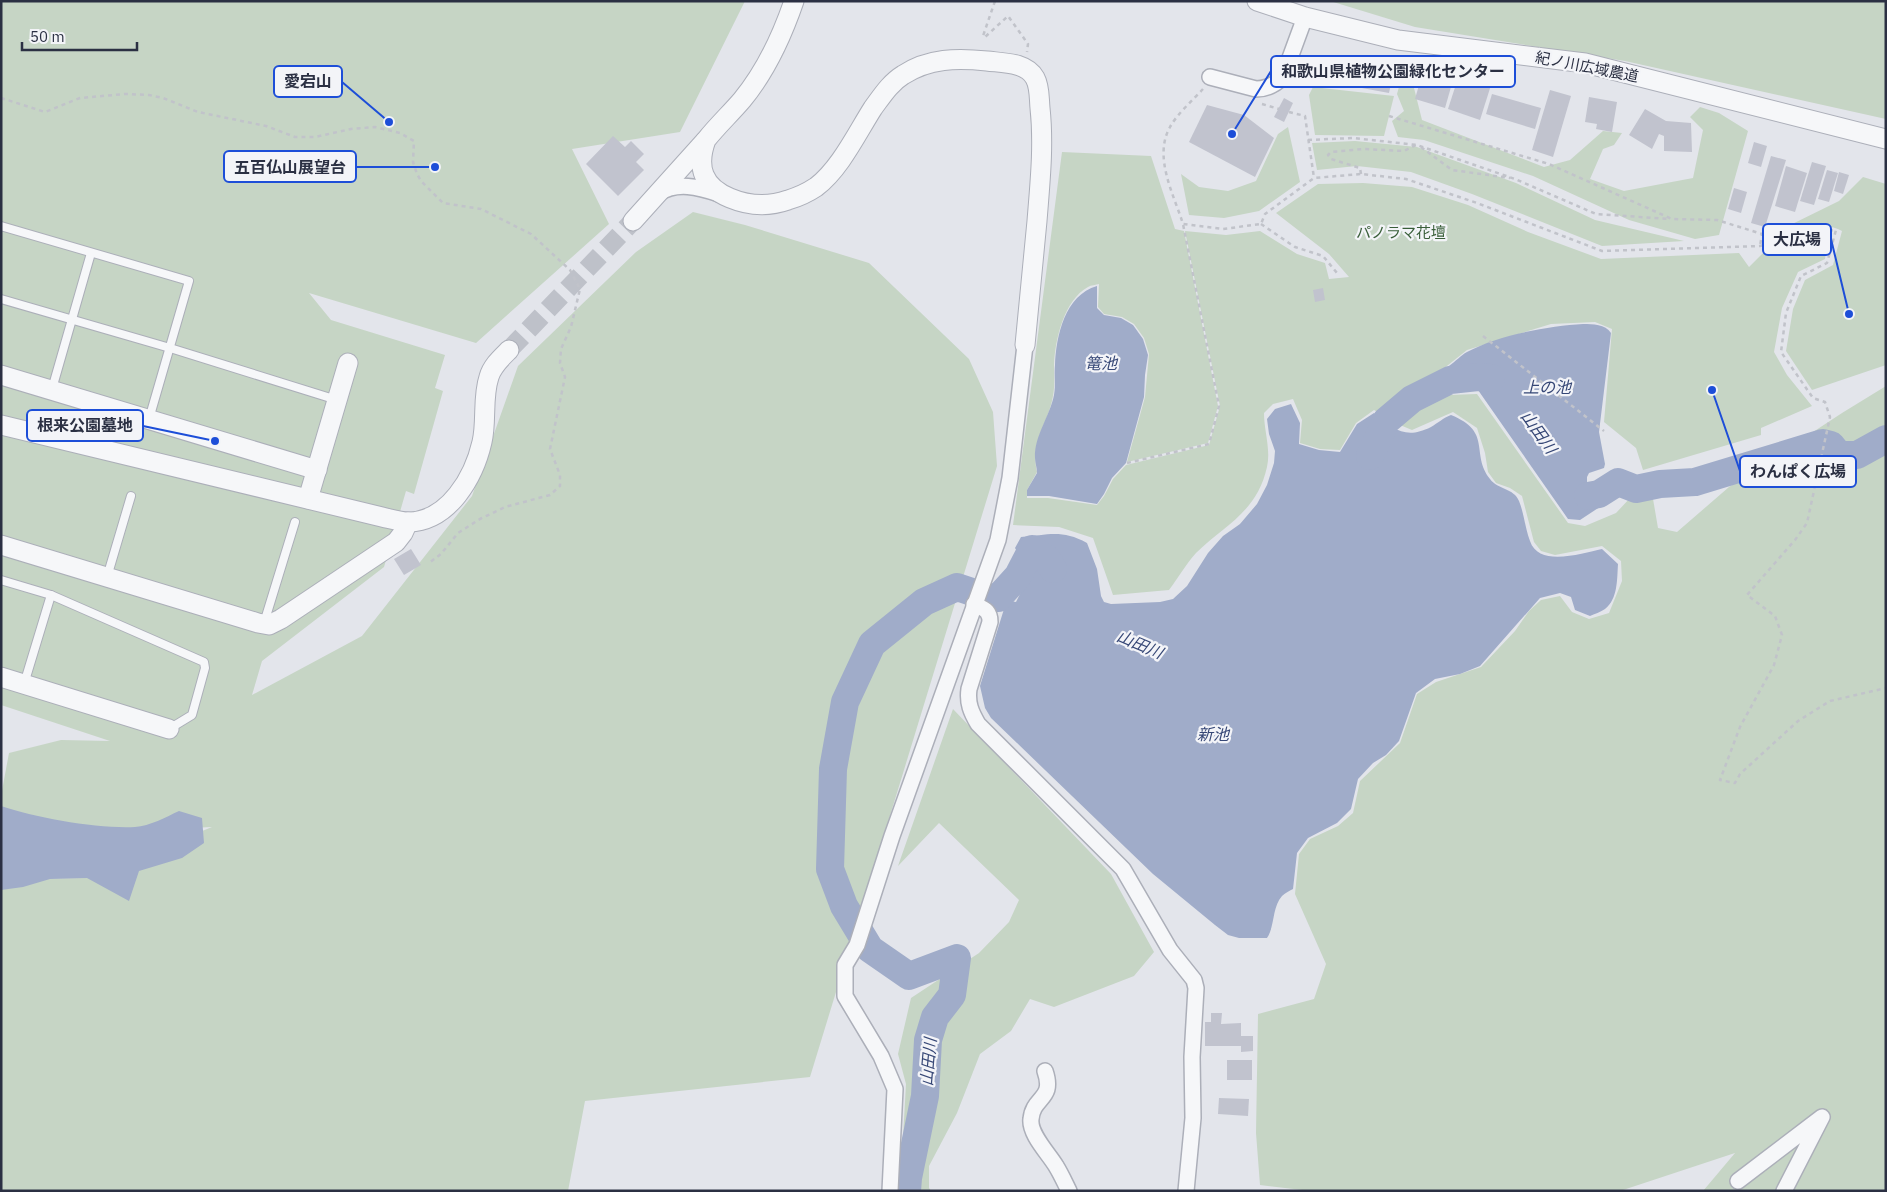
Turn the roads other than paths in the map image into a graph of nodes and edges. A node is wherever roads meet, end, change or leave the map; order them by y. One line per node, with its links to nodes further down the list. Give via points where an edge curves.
1 (794, 1): 6 (street, via 780,36 759,74 743,99)
2 (1258, 1): 3 (street, 紀ノ川広域農道)
3 (1306, 17): 4 (street, via 1283,77 1277,83 1256,89); 5 (street, 紀ノ川広域農道, via 1398,40 1584,63)
4 (1207, 82)
5 (1886, 139)
6 (706, 140): 7 (street); 8 (street, via 702,158 705,179 715,191)
7 (657, 195): 8 (street, via 673,186 703,189); 9 (street)
8 (725, 196): 14 (street, via 747,204 769,205 795,198 816,187 833,170 882,95 914,68 954,58 1023,67 1038,85 1043,134)
9 (633, 221)
10 (1, 226): 11 (lane)
11 (92, 253): 13 (lane); 15 (lane, via 189,281)
12 (1, 299): 13 (lane)
13 (72, 320): 15 (lane); 19 (lane)
14 (1025, 345): 32 (street, via 1004,517)
15 (170, 348): 20 (lane); 21 (lane)
16 (509, 350): 27 (street, via 489,376 482,442 468,477 439,513)
17 (348, 363): 20 (street)
18 (1, 375): 19 (street)
19 (52, 389): 21 (street)
20 (337, 400): 23 (street)
21 (149, 419): 23 (street)
22 (1, 425): 25 (street)
23 (317, 470): 25 (street)
24 (131, 496): 29 (lane)
25 (308, 499): 27 (street)
26 (295, 522): 33 (lane)
27 (408, 522): 33 (street, via 396,542 281,619)
28 (1, 545): 29 (street)
29 (107, 577): 33 (street)
30 (1, 580): 31 (lane)
31 (51, 595): 35 (lane); 36 (lane, via 204,662 192,715)
32 (974, 604): 39 (street, via 857,945 845,965 845,996 895,1089); 41 (street, via 990,615 968,698 978,724 1123,869 1170,950 1194,980 1193,1118)
33 (264, 624)
34 (1, 677): 35 (street)
35 (24, 684): 36 (street)
36 (169, 729)
37 (1045, 1070): 40 (street, via 1049,1083 1046,1094 1034,1107 1030,1121 1036,1137)
38 (1738, 1181): 42 (street, via 1822,1117)
39 (890, 1191)
40 (1069, 1191)
41 (1186, 1191)
42 (1784, 1191)

